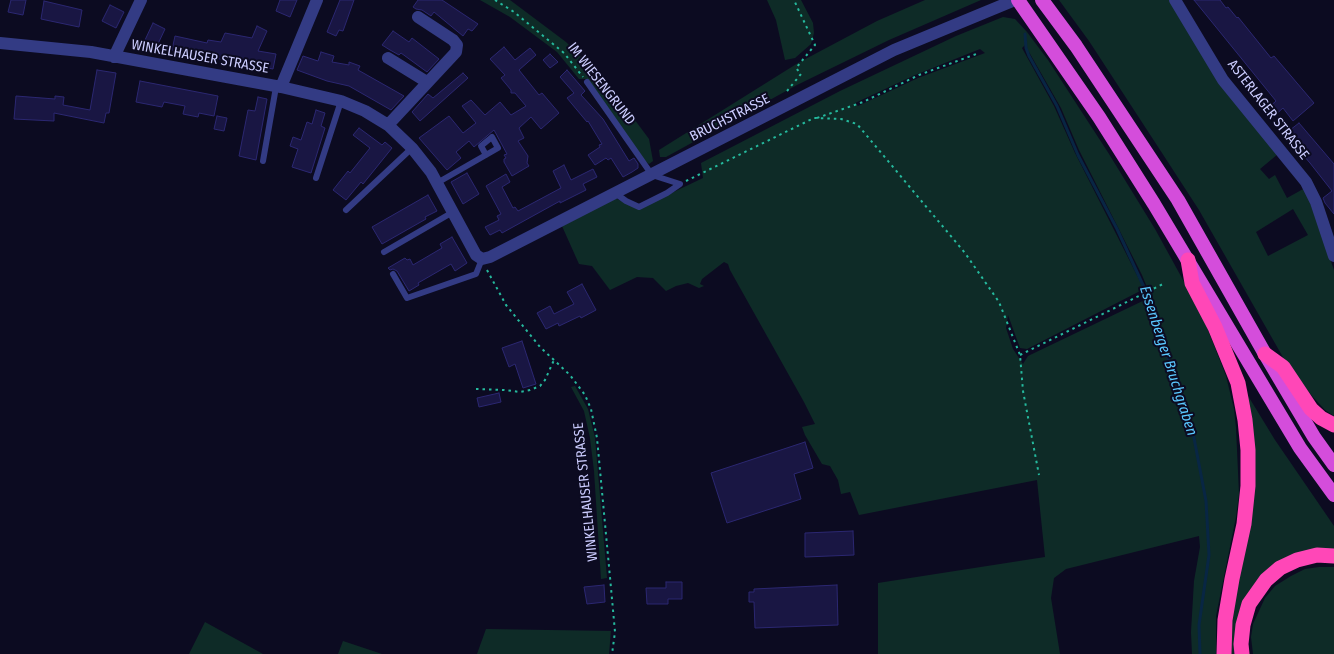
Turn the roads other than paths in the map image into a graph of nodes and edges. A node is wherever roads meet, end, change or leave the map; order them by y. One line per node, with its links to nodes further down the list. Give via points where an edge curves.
1 (141, 0): 8 (street)
2 (317, 0): 12 (street)
3 (1042, 0): 29 (highway, via 1178,200)
4 (1175, 0): 25 (street, ASTERLAGER STRASSE, via 1223,80 1306,182)
5 (1007, 4): 18 (street, BRUCHSTRASSE, via 894,50); 27 (highway, via 1099,117)
6 (418, 18): 10 (street, via 457,45 456,52)
7 (0, 43): 8 (street, WINKELHAUSER STRASSE)
8 (114, 57): 12 (street, WINKELHAUSER STRASSE)
9 (388, 58): 10 (street)
10 (427, 82): 14 (street)
11 (587, 82): 18 (lane, IM WIESENGRUND)
12 (279, 87): 13 (street, WINKELHAUSER STRASSE); 17 (lane)
13 (341, 101): 14 (street, WINKELHAUSER STRASSE); 19 (lane)
14 (388, 126): 15 (street, WINKELHAUSER STRASSE)
15 (412, 148): 20 (street, WINKELHAUSER STRASSE); 22 (lane)
16 (486, 155): 20 (lane)
17 (263, 161)
18 (652, 175): 21 (street, BRUCHSTRASSE); 21 (lane, via 680,184 639,207)
19 (316, 178)
20 (437, 183): 23 (street, WINKELHAUSER STRASSE)
21 (615, 193): 26 (street, BRUCHSTRASSE)
22 (346, 210)
23 (453, 212): 24 (lane); 26 (street, WINKELHAUSER STRASSE, via 476,255)
24 (384, 252)
25 (1334, 256)
26 (482, 259): 28 (lane, via 476,274 407,298)
27 (1188, 260): 32 (highway, via 1300,448); 34 (highway, via 1192,283 1216,327 1238,383 1248,450 1244,524 1225,620)
28 (393, 274)
29 (1265, 354): 30 (highway, via 1283,367 1311,409); 31 (highway)
30 (1334, 425)
31 (1334, 465)
32 (1334, 495)
33 (1334, 556): 35 (highway, via 1317,555 1298,560 1280,568 1266,580 1249,604 1243,625)
34 (1224, 654)
35 (1242, 654)

